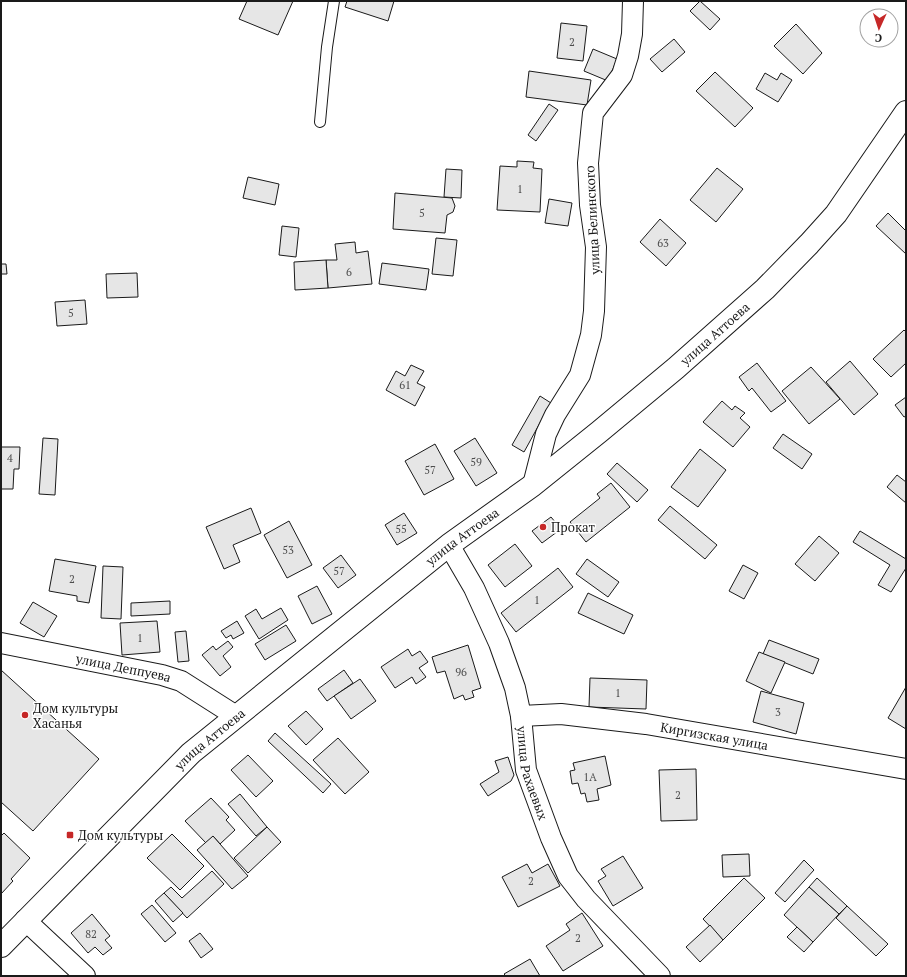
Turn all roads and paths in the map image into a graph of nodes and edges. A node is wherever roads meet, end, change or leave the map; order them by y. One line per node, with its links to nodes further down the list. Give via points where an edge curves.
1 (334, 1): 3 (lane)
2 (633, 1): 5 (street, улица Белинского, via 632,34 622,75 593,113 588,163 596,247 591,334 580,375 546,434)
3 (320, 122)
4 (904, 122): 5 (street, улица Аттоева, via 836,214 765,289 676,368)
5 (533, 485): 6 (street, улица Аттоева)
6 (449, 545): 8 (street, улица Аттоева); 9 (street, улица Рахаевых, via 474,588 499,643 515,688)
7 (1, 643): 8 (street, улица Деппуева, via 162,675 181,681)
8 (236, 716): 11 (street, улица Аттоева, via 191,753)
9 (521, 716): 10 (street, Киргизская улица, via 561,714 646,724); 14 (street, улица Рахаевых, via 526,770 568,876 586,899)
10 (905, 767)
11 (26, 920): 12 (street, улица Аттоева); 13 (street)
12 (1, 946)
13 (85, 976)
14 (660, 976)

